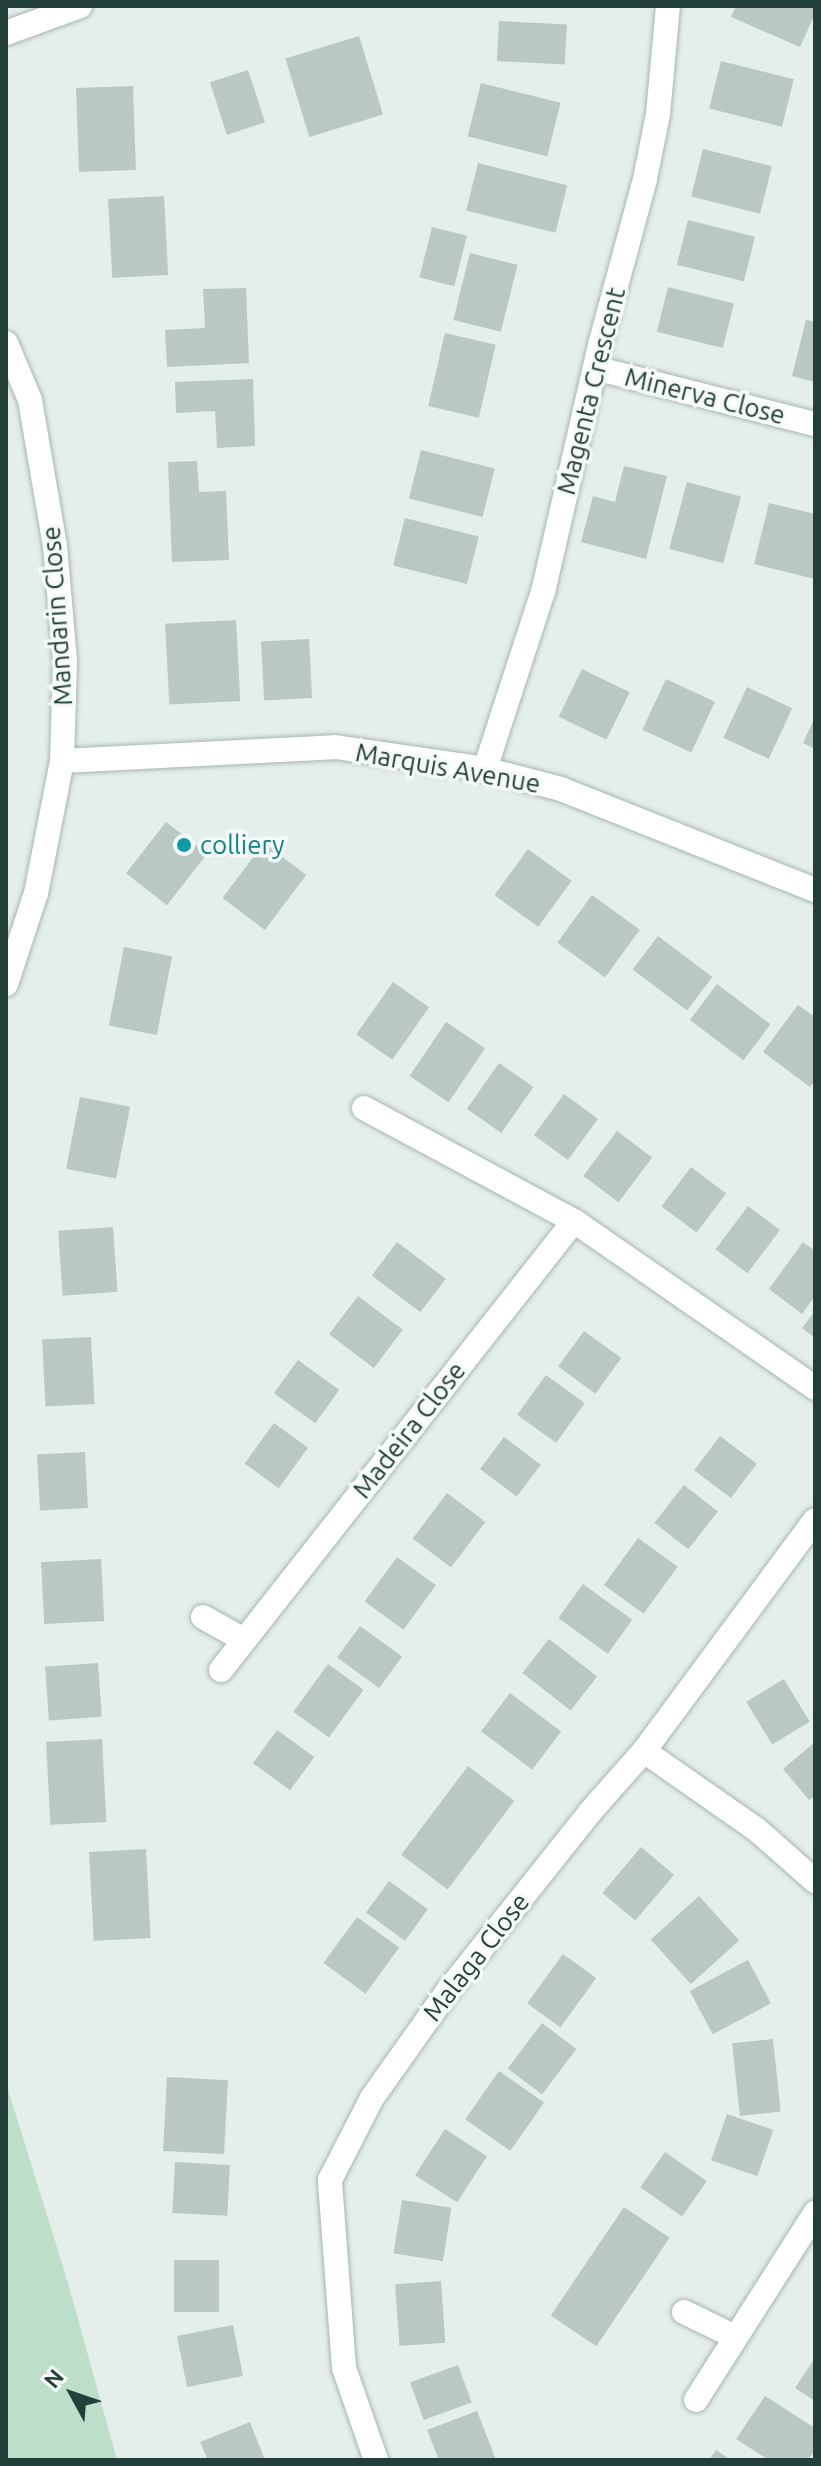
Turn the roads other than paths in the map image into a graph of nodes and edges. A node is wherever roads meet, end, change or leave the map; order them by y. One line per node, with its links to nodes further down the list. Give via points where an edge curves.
1 (80, 6): 3 (street)
2 (668, 6): 5 (street, Magenta Crescent, via 655,127)
3 (6, 33)
4 (6, 343): 7 (street, Mandarin Close, via 30,400 55,546 65,661)
5 (595, 368): 6 (street, Minerva Close); 8 (street, Magenta Crescent, via 543,592)
6 (815, 424)
7 (62, 761): 8 (street, Marquis Avenue, via 335,747); 10 (street, Mandarin Close, via 36,893)
8 (485, 769): 9 (street, Marquis Avenue, via 561,789)
9 (815, 890)
10 (6, 984)
11 (364, 1108): 12 (street)
12 (574, 1221): 13 (street); 16 (street, Madeira Close)
13 (815, 1388)
14 (815, 1520): 18 (street, Malaga Close)
15 (203, 1617): 16 (street)
16 (244, 1640): 17 (street, Madeira Close)
17 (221, 1670)
18 (644, 1751): 19 (street, via 756,1829); 24 (street, Malaga Close, via 447,1992 372,2098 330,2180 344,2368)
19 (815, 1881)
20 (815, 2213): 22 (street)
21 (684, 2312): 22 (street)
22 (735, 2337): 23 (street)
23 (696, 2400)
24 (376, 2460)

